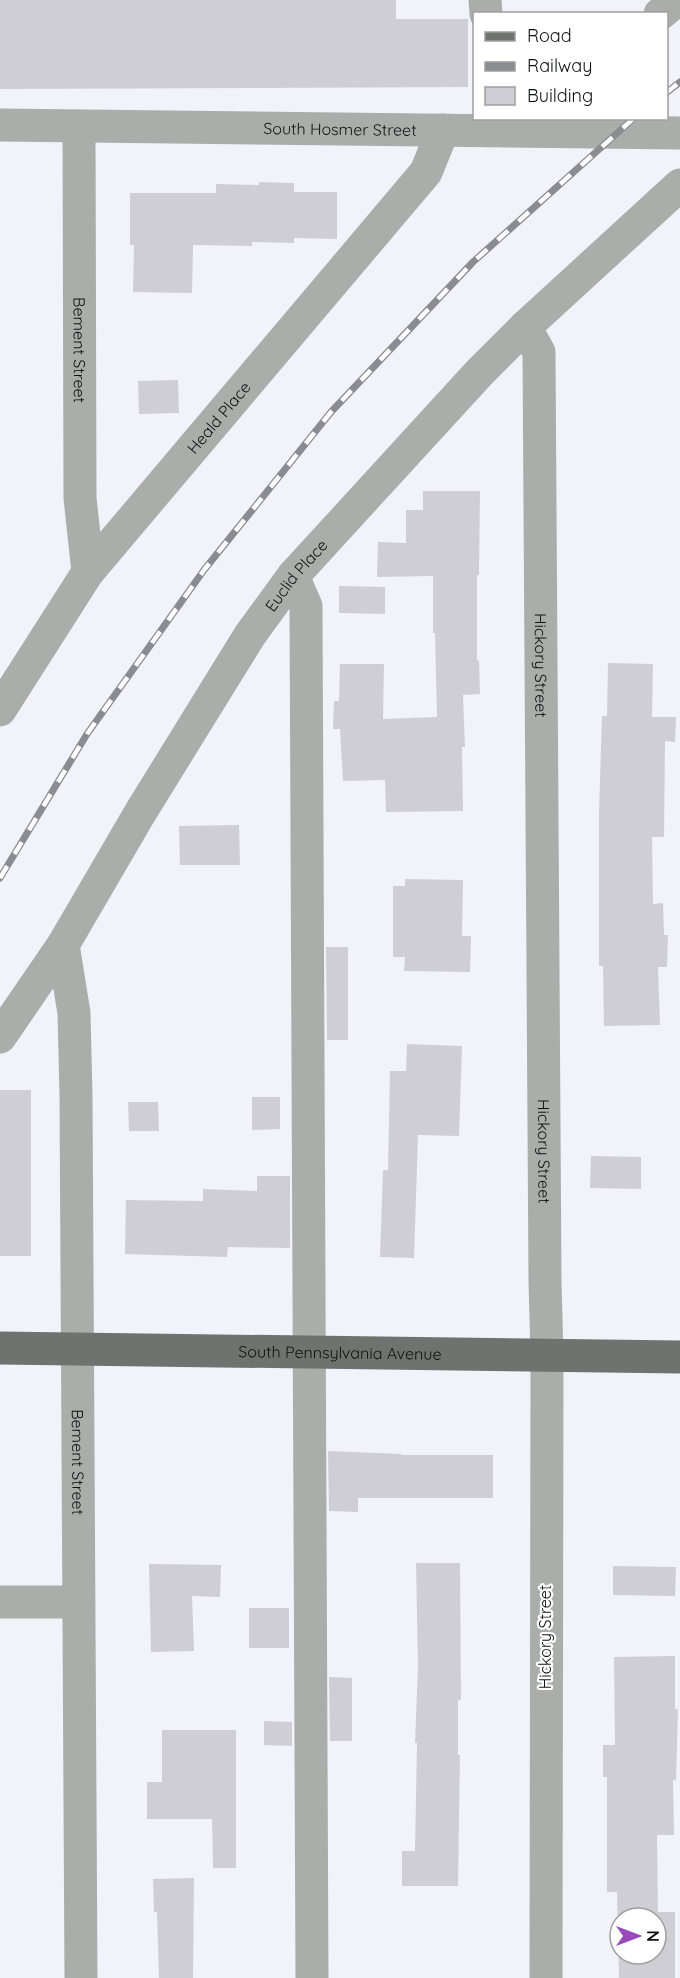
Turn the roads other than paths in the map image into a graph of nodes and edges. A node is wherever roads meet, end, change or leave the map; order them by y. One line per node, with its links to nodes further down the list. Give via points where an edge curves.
1 (677, 0): 2 (street)
2 (662, 12)
3 (488, 124): 5 (street, South Hosmer Street); 7 (street, South Hosmer Street)
4 (0, 125): 6 (street, South Hosmer Street)
5 (590, 125): 8 (street, South Hosmer Street)
6 (79, 126): 7 (street, South Hosmer Street); 11 (street, Bement Street, via 80,498)
7 (443, 130): 11 (street, Heald Place, via 426,172)
8 (680, 133)
9 (680, 185): 10 (street, Euclid Place)
10 (525, 327): 12 (street, Euclid Place); 19 (street, Hickory Street, via 539,352)
11 (88, 572): 13 (street, Heald Place)
12 (293, 576): 14 (street, Euclid Place, via 250,635); 18 (street, via 306,606)
13 (0, 710)
14 (63, 945): 15 (street, Euclid Place); 17 (street, Bement Street, via 74,1013)
15 (0, 1037)
16 (0, 1348): 17 (main road, South Pennsylvania Avenue)
17 (77, 1349): 18 (main road, South Pennsylvania Avenue); 22 (street, Bement Street)
18 (309, 1352): 19 (main road, South Pennsylvania Avenue); 24 (street)
19 (547, 1356): 20 (main road, South Pennsylvania Avenue); 25 (street, Hickory Street)
20 (680, 1357)
21 (0, 1602): 22 (street)
22 (78, 1602): 23 (street, Bement Street)
23 (81, 1978)
24 (312, 1978)
25 (546, 1978)

